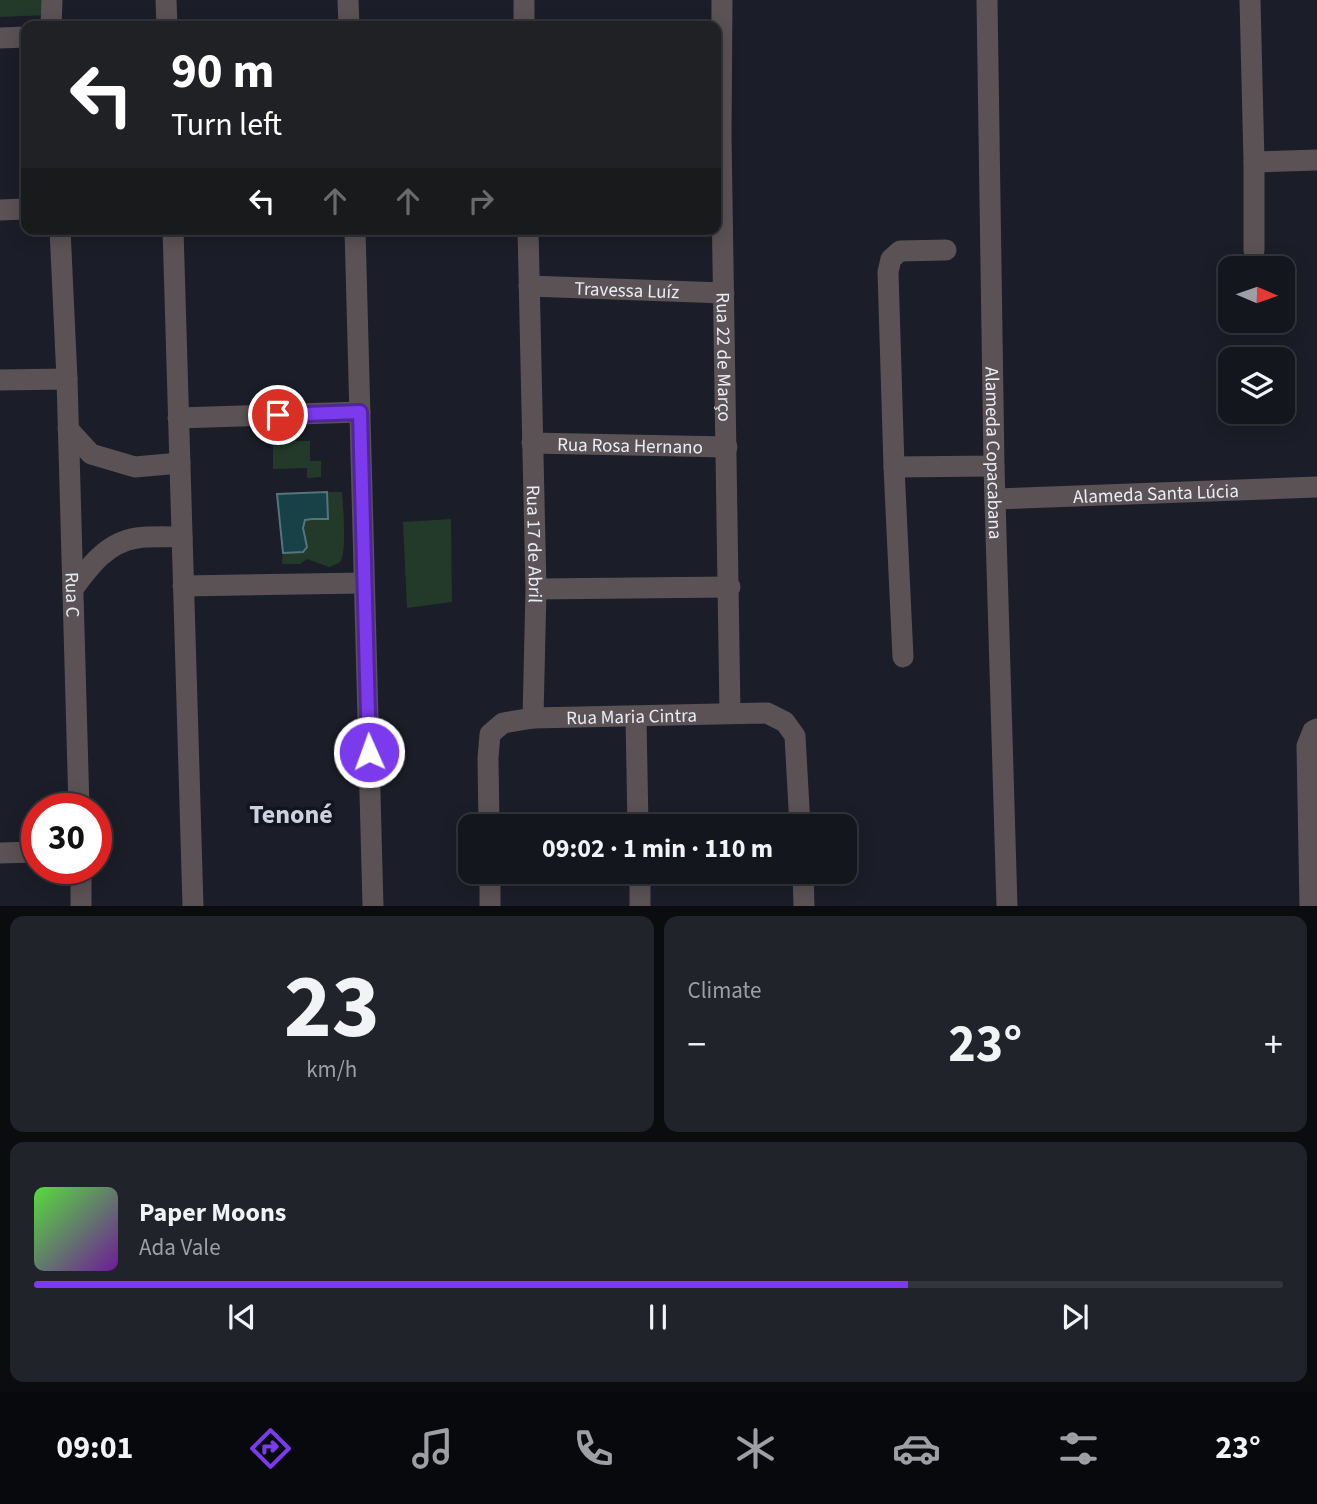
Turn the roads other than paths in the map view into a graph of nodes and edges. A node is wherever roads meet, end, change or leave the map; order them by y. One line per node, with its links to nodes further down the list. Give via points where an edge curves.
1 (52, 0): 8 (street)
2 (166, 0): 9 (street)
3 (348, 0): 10 (street)
4 (524, 0): 11 (street)
5 (722, 0): 14 (street, Rua 22 de Março)
6 (988, 0): 36 (street, Alameda Copacabana)
7 (1250, 0): 16 (street)
8 (51, 21)
9 (167, 21)
10 (349, 21)
11 (524, 21)
12 (21, 37): 13 (street)
13 (0, 38)
14 (721, 45)
15 (1317, 160): 16 (street)
16 (1254, 162): 25 (street)
17 (0, 209): 18 (street)
18 (21, 209)
19 (721, 214): 27 (street, Rua 22 de Março)
20 (60, 235): 28 (street, Rua C)
21 (173, 235): 31 (street)
22 (355, 235): 30 (street)
23 (528, 235): 26 (street, Rua 17 de Abril)
24 (946, 250): 37 (street, via 900,251 891,259)
25 (1254, 250)
26 (529, 286): 27 (street, Travessa Luíz); 33 (street, Rua 17 de Abril)
27 (723, 293): 34 (street, Rua 22 de Março)
28 (67, 379): 29 (street); 32 (street, Rua C)
29 (0, 380)
30 (360, 412): 31 (street); 41 (street)
31 (178, 418): 35 (street)
32 (68, 429): 35 (street, via 91,454 135,467); 44 (street, Rua C)
33 (532, 443): 34 (street, Rua Rosa Hernano); 45 (street, Rua 17 de Abril)
34 (727, 447): 43 (street, Rua 22 de Março)
35 (180, 463): 40 (street)
36 (994, 466): 37 (street); 39 (street, Alameda Copacabana)
37 (894, 467): 46 (street)
38 (1317, 487): 39 (street, Alameda Santa Lúcia)
39 (995, 499): 67 (street, Alameda Copacabana)
40 (182, 537): 42 (street); 44 (street, via 118,543 92,563)
41 (364, 583): 42 (street); 63 (street)
42 (183, 586): 62 (street)
43 (730, 587): 45 (street); 47 (street, Rua 22 de Março)
44 (73, 589): 51 (street, Rua C)
45 (536, 589): 49 (street, Rua 17 de Abril)
46 (903, 657)
47 (730, 713): 48 (street, Rua Maria Cintra); 54 (street, Rua Maria Cintra, via 767,713 785,722 795,736)
48 (636, 717): 49 (street, Rua Maria Cintra); 53 (street)
49 (533, 718): 52 (street, via 503,723 490,734)
50 (1317, 729): 68 (street, via 1307,746)
51 (79, 793)
52 (489, 814)
53 (638, 814)
54 (799, 814)
55 (21, 852): 56 (street)
56 (0, 853)
57 (80, 884): 61 (street)
58 (490, 884): 64 (street)
59 (639, 884): 65 (street)
60 (803, 884): 66 (street)
61 (81, 905)
62 (192, 905)
63 (373, 905)
64 (490, 905)
65 (640, 905)
66 (804, 905)
67 (1006, 905)
68 (1310, 905)

